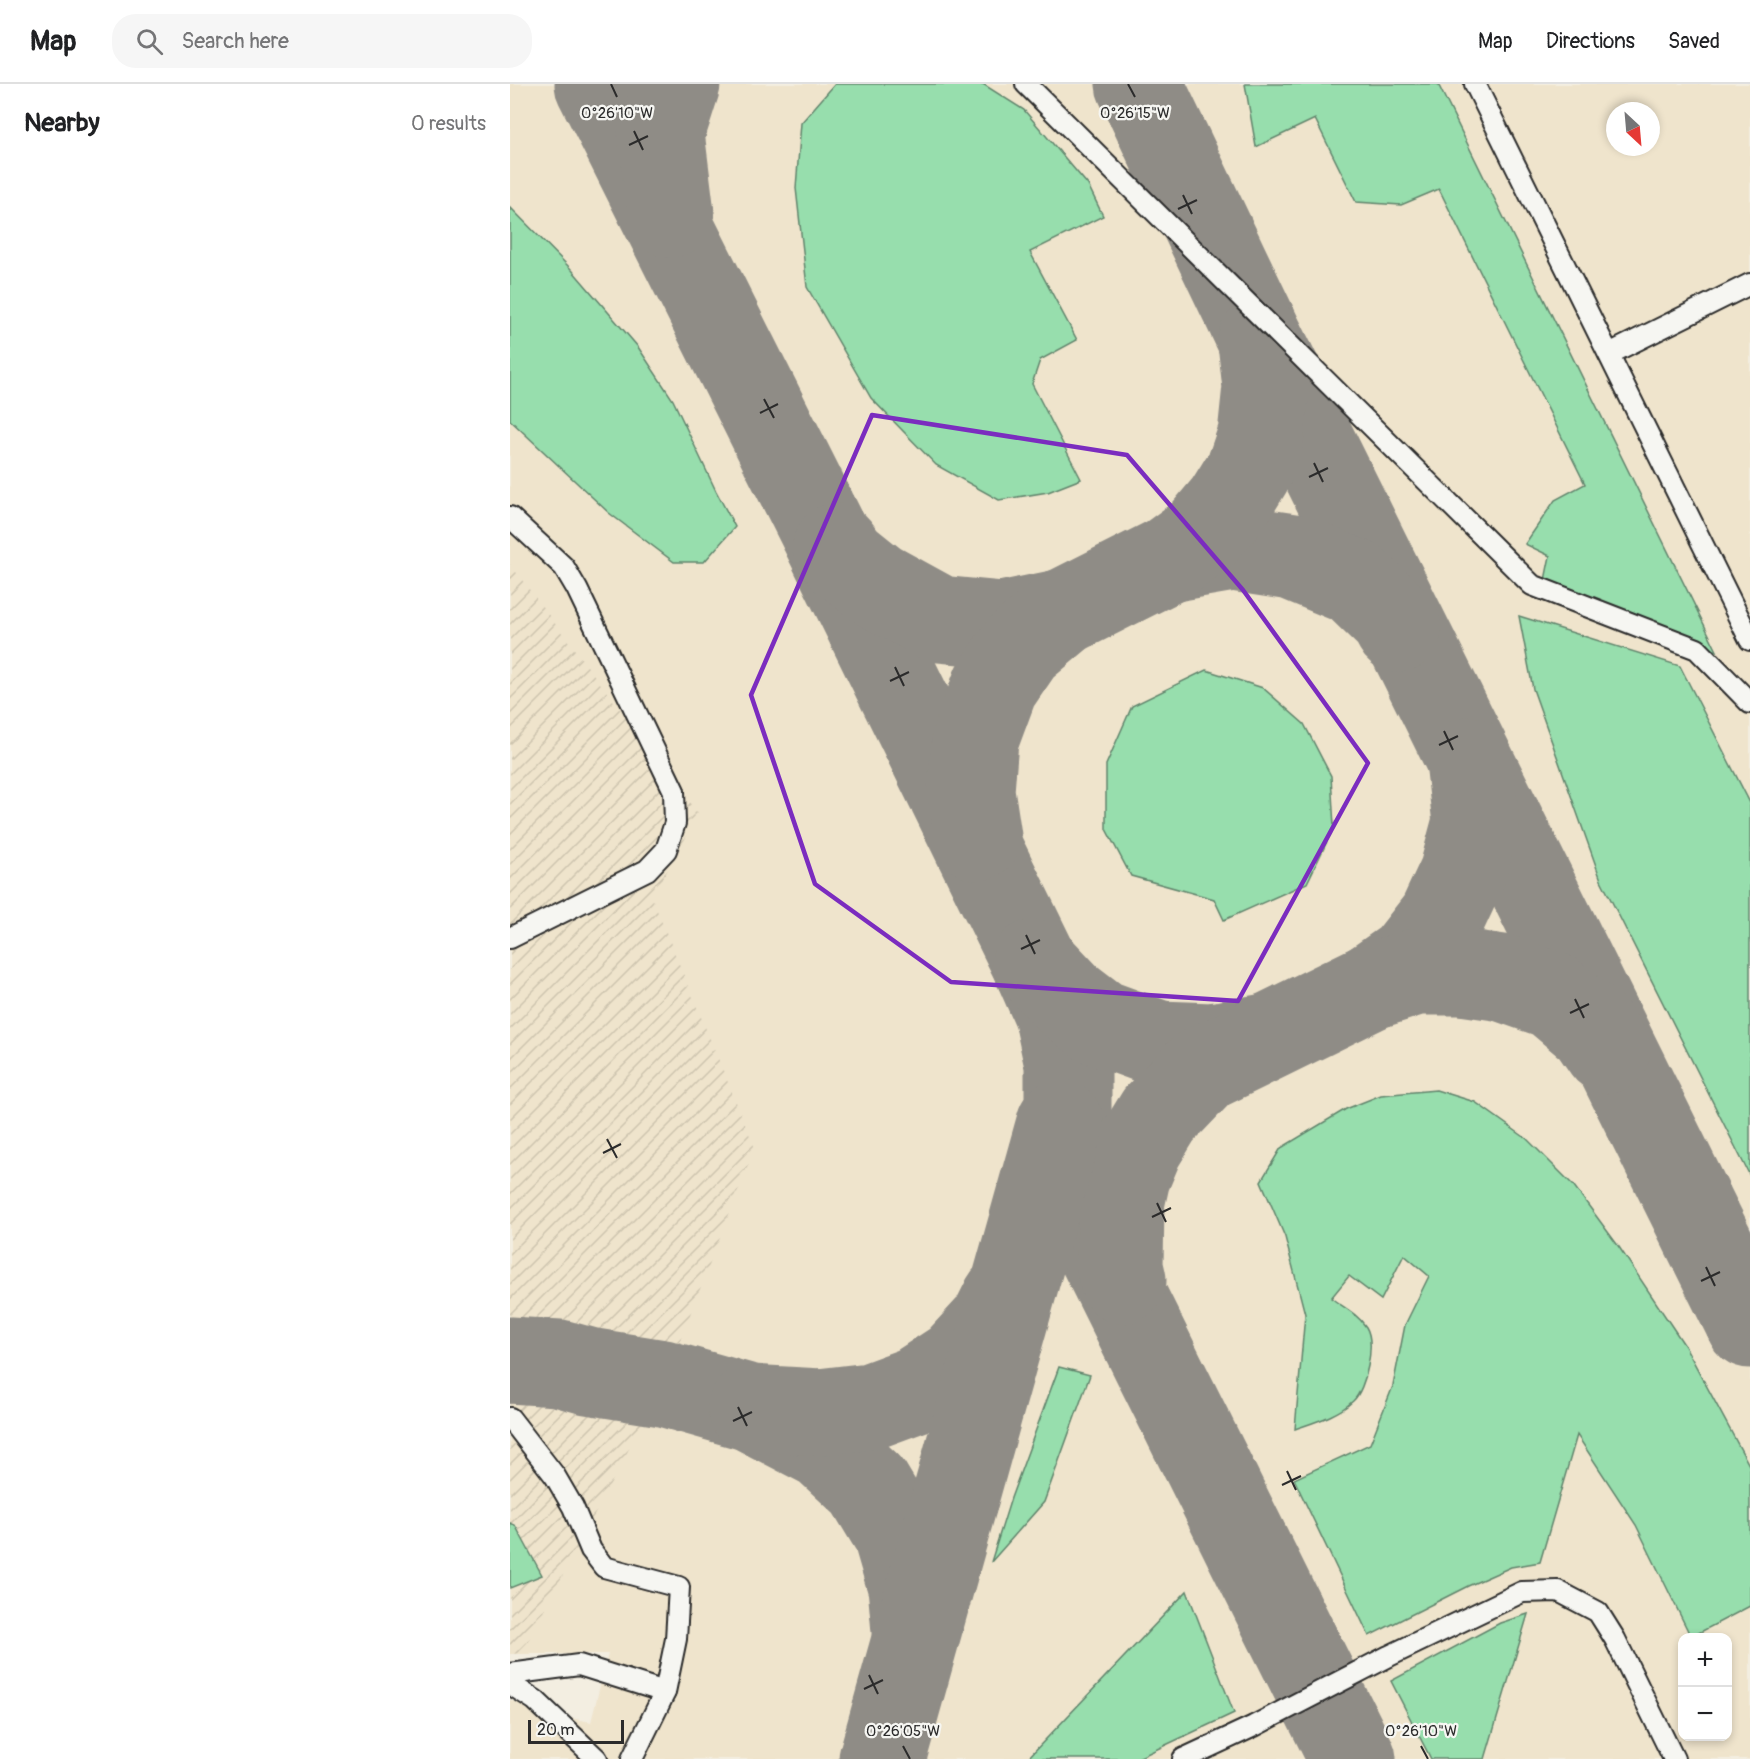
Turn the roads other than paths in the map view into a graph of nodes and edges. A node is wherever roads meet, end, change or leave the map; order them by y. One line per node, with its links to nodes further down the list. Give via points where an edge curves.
1 (1026, 84): 7 (lane, via 1532,585 1697,649)
2 (1475, 84): 4 (lane)
3 (1750, 284): 4 (lane)
4 (1608, 354): 6 (lane)
5 (510, 517): 8 (lane, via 564,567 577,589 674,791 675,824 666,850 647,870)
6 (1750, 640)
7 (1750, 703)
8 (510, 938)
9 (510, 1418): 12 (lane, via 555,1476 591,1550 604,1567 679,1587 676,1639)
10 (510, 1674): 12 (lane, via 579,1665)
11 (510, 1684): 13 (lane, via 535,1701)
12 (665, 1692): 14 (lane)
13 (597, 1759)
14 (632, 1759)
15 (1183, 1759): 16 (lane, via 1522,1592 1558,1591 1598,1612)
16 (1674, 1759)

